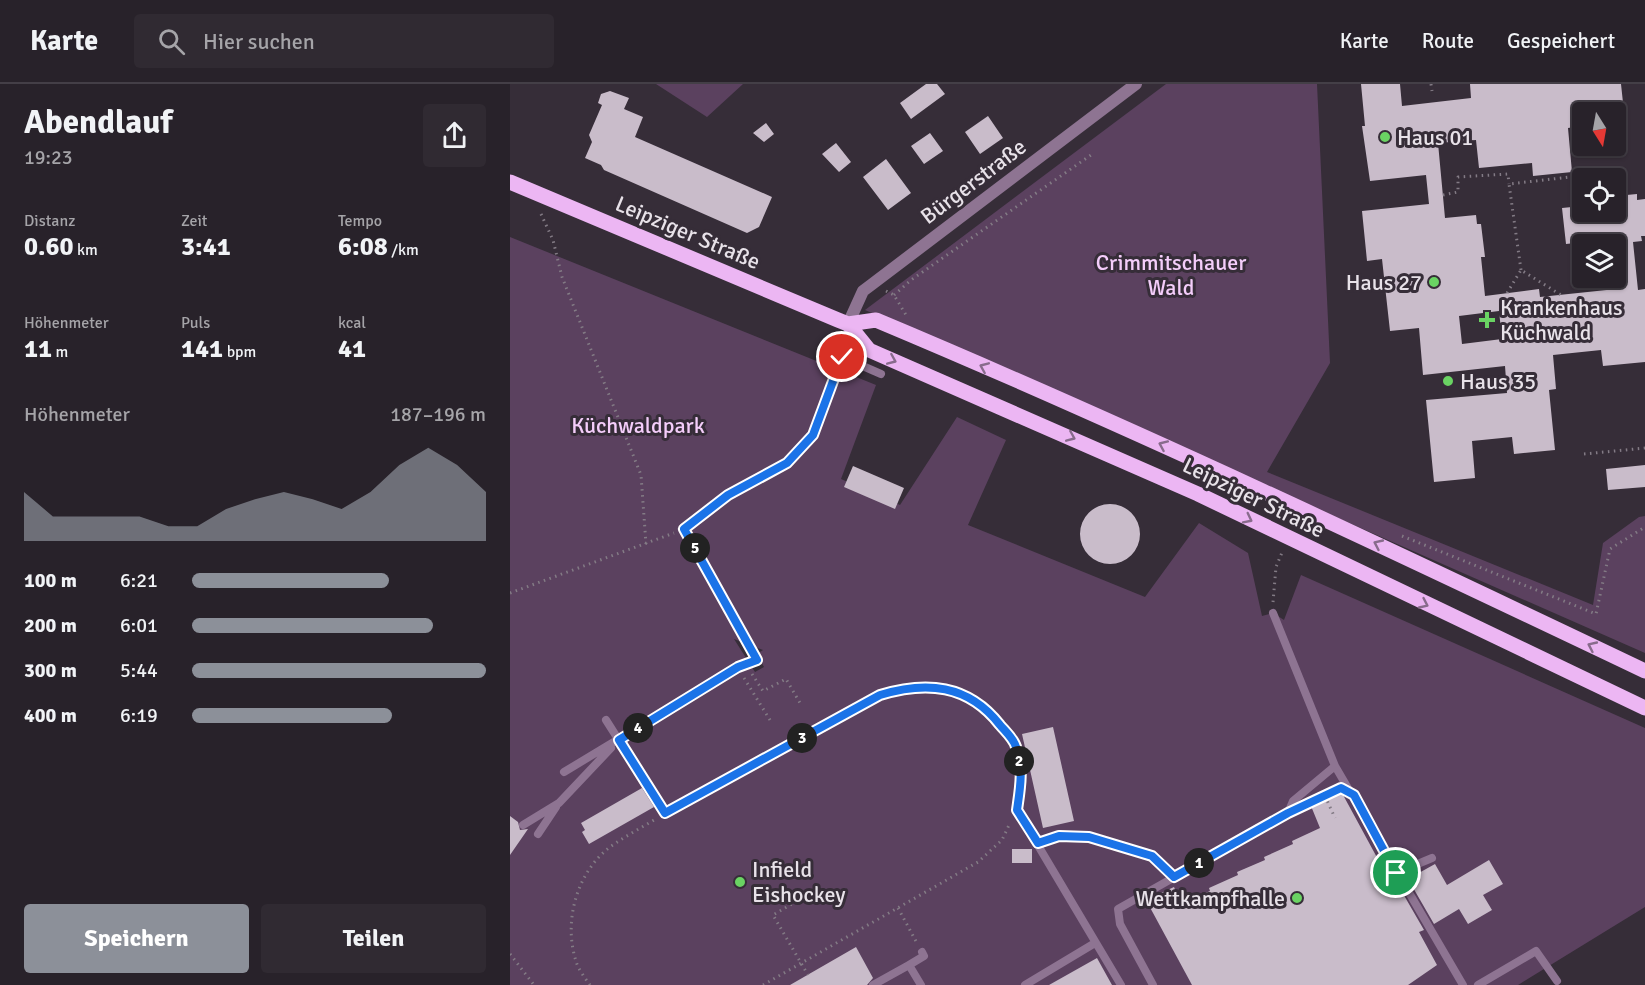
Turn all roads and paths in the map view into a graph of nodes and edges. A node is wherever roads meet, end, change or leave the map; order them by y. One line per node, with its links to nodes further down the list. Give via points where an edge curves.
1 (1136, 84): 11 (street, Bürgerstraße)
2 (1431, 84): 3 (path)
3 (1432, 91)
4 (1091, 155): 13 (path)
5 (1570, 177): 7 (path)
6 (510, 182): 8 (main road, Leipziger Straße)
7 (1509, 184): 9 (path, via 1508,174 1458,177 1458,192); 10 (path)
8 (531, 190): 16 (main road, Leipziger Straße); 23 (path, via 641,475)
9 (1443, 195)
10 (1521, 270): 12 (path); 14 (path)
11 (871, 285): 13 (path); 16 (street, Bürgerstraße, via 863,291)
12 (1508, 293)
13 (894, 295): 15 (path)
14 (1561, 295)
15 (907, 315)
16 (848, 324): 28 (main road, Leipziger Straße, one-way to 16, via 1089,411 876,320); 31 (main road, Leipziger Straße, one-way to 31, via 869,350 1198,494)
17 (881, 374): 21 (lane, via 842,357 813,435 787,463 728,495)
18 (1645, 448): 19 (path)
19 (1584, 454)
20 (1645, 527): 22 (path, via 1610,549 1596,614)
21 (684, 529): 23 (path); 27 (lane, via 757,660)
22 (1398, 535)
23 (646, 544): 25 (path)
24 (1284, 549): 26 (path, via 1276,567)
25 (510, 593)
26 (1273, 613): 35 (lane)
27 (746, 665): 30 (path, via 763,691 786,679); 34 (lane)
28 (1645, 671)
29 (751, 688): 33 (path)
30 (800, 703)
31 (1645, 708)
32 (606, 720): 34 (lane)
33 (770, 720)
34 (619, 740): 36 (lane); 39 (lane); 41 (lane)
35 (1335, 766): 37 (lane); 42 (lane, via 1293,801)
36 (564, 772)
37 (1354, 795): 38 (path, via 1341,788); 48 (lane)
38 (1325, 796): 42 (path); 43 (path)
39 (559, 803): 44 (lane); 45 (lane)
40 (1017, 810): 41 (path, via 1022,778 1016,745 995,719 971,699 942,688 909,686 880,695); 46 (lane); 51 (path, via 1002,840 978,862)
41 (665, 813): 61 (path, via 609,848 589,871 574,898 571,930 576,962)
42 (1288, 813): 49 (lane)
43 (1335, 818)
44 (523, 825)
45 (538, 834)
46 (1038, 843): 49 (lane, via 1059,836 1089,837 1152,856); 53 (lane)
47 (1431, 858): 48 (lane)
48 (1396, 873): 68 (lane)
49 (1174, 877): 67 (lane, via 1118,909 1120,924)
50 (807, 895): 56 (path, via 774,915)
51 (898, 908): 52 (path); 56 (path)
52 (910, 931)
53 (1095, 943): 65 (lane); 66 (lane)
54 (922, 952): 57 (lane, via 924,956)
55 (510, 954): 60 (path)
56 (801, 963): 58 (path); 62 (path)
57 (909, 965): 63 (lane); 64 (lane)
58 (808, 975)
59 (1557, 981): 69 (lane, via 1536,951)
60 (534, 985)
61 (590, 985)
62 (764, 985)
63 (873, 985)
64 (921, 985)
65 (1025, 985)
66 (1121, 985)
67 (1153, 985)
68 (1463, 985)
69 (1478, 985)

